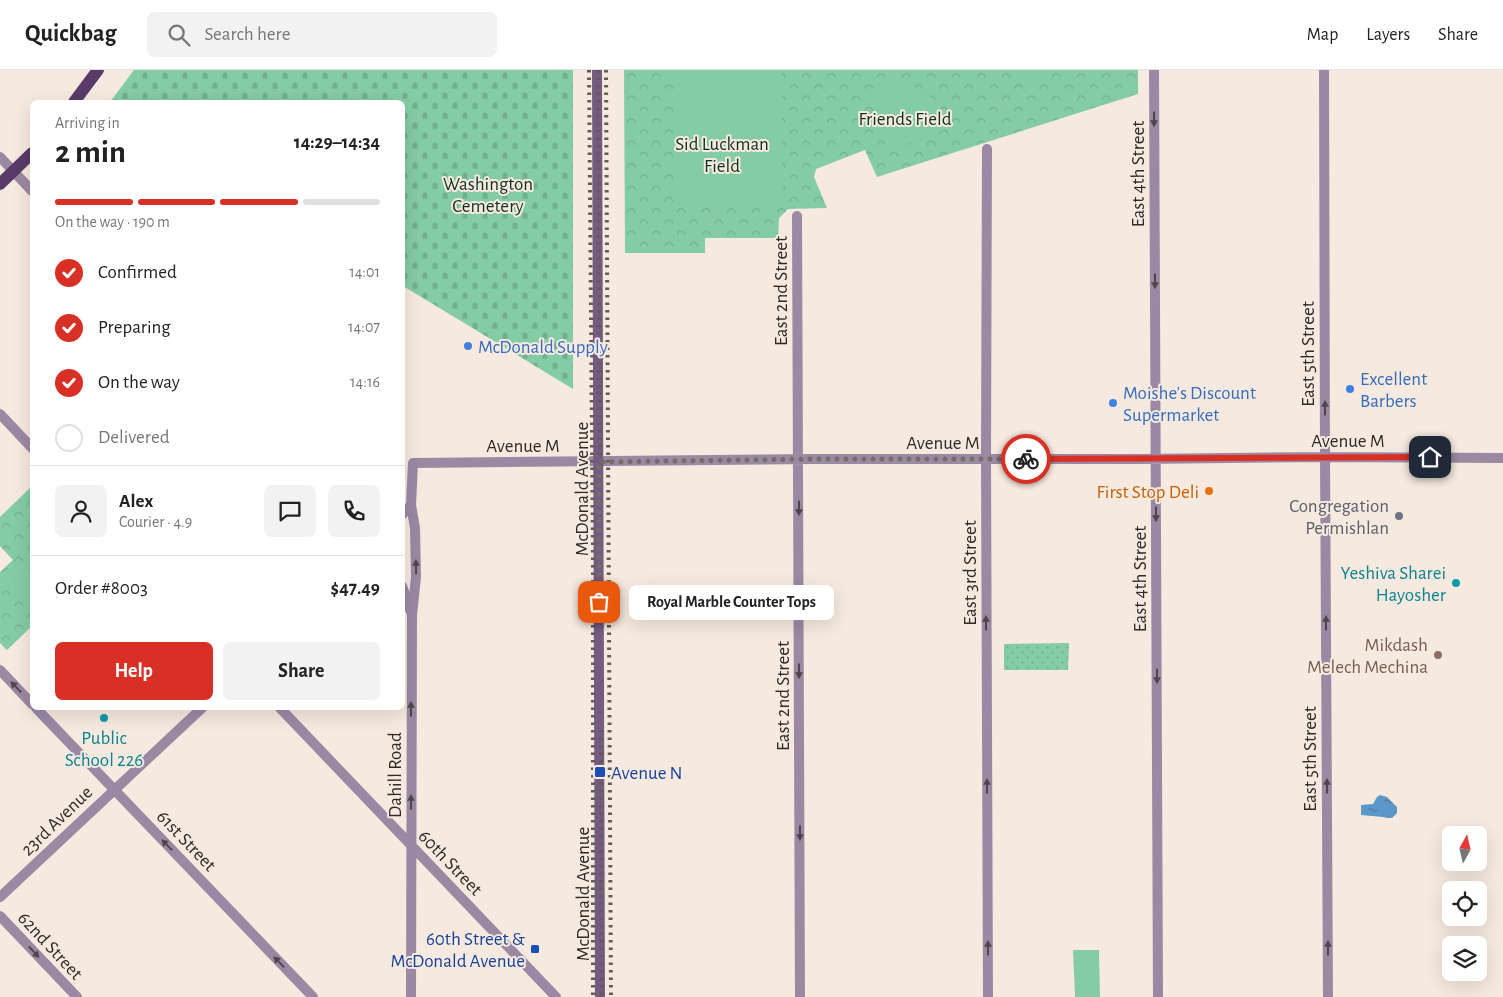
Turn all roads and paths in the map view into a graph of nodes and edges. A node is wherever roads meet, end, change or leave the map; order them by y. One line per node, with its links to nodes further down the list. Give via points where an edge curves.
1 (98, 70): 5 (main road)
2 (597, 70): 20 (main road, McDonald Avenue)
3 (1154, 70): 19 (street, East 4th Street, one-way to 19)
4 (1324, 70): 15 (street, East 5th Street, one-way to 4)
5 (76, 100)
6 (987, 149): 18 (street, East 3rd Street)
7 (30, 155): 9 (main road)
8 (0, 157): 9 (street)
9 (14, 171): 10 (main road); 11 (street)
10 (0, 184)
11 (30, 189)
12 (797, 216): 17 (street, East 2nd Street)
13 (0, 414): 14 (street)
14 (30, 446)
15 (1325, 457): 16 (street, Avenue M); 19 (street, Avenue M); 43 (street, East 5th Street, one-way to 15)
16 (1503, 458)
17 (798, 459): 18 (street, Avenue M); 20 (street, Avenue M); 40 (street, East 2nd Street, one-way to 40)
18 (986, 459): 19 (street, Avenue M); 41 (street, East 3rd Street, one-way to 18)
19 (1156, 459): 42 (street, East 4th Street, one-way to 42)
20 (599, 462): 21 (street, Avenue M); 39 (main road, McDonald Avenue)
21 (412, 463): 22 (street, Dahill Road)
22 (411, 505): 23 (street); 25 (street, Dahill Road, one-way to 22, via 416,577)
23 (405, 512)
24 (405, 595): 25 (street)
25 (412, 615): 32 (street, Dahill Road, one-way to 25)
26 (0, 670): 27 (street, one-way to 26)
27 (30, 702)
28 (38, 710): 31 (street, 61st Street)
29 (200, 710): 31 (street, 23rd Avenue)
30 (282, 710): 32 (street, 60th Street)
31 (114, 789): 33 (street, 23rd Avenue); 36 (street, 61st Street, one-way to 31)
32 (411, 845): 37 (street, Dahill Road); 38 (street, 60th Street)
33 (0, 898)
34 (0, 916): 35 (street, 62nd Street, one-way to 35)
35 (77, 997)
36 (313, 997)
37 (411, 997)
38 (556, 997)
39 (600, 997)
40 (800, 997)
41 (988, 997)
42 (1158, 997)
43 (1328, 997)

